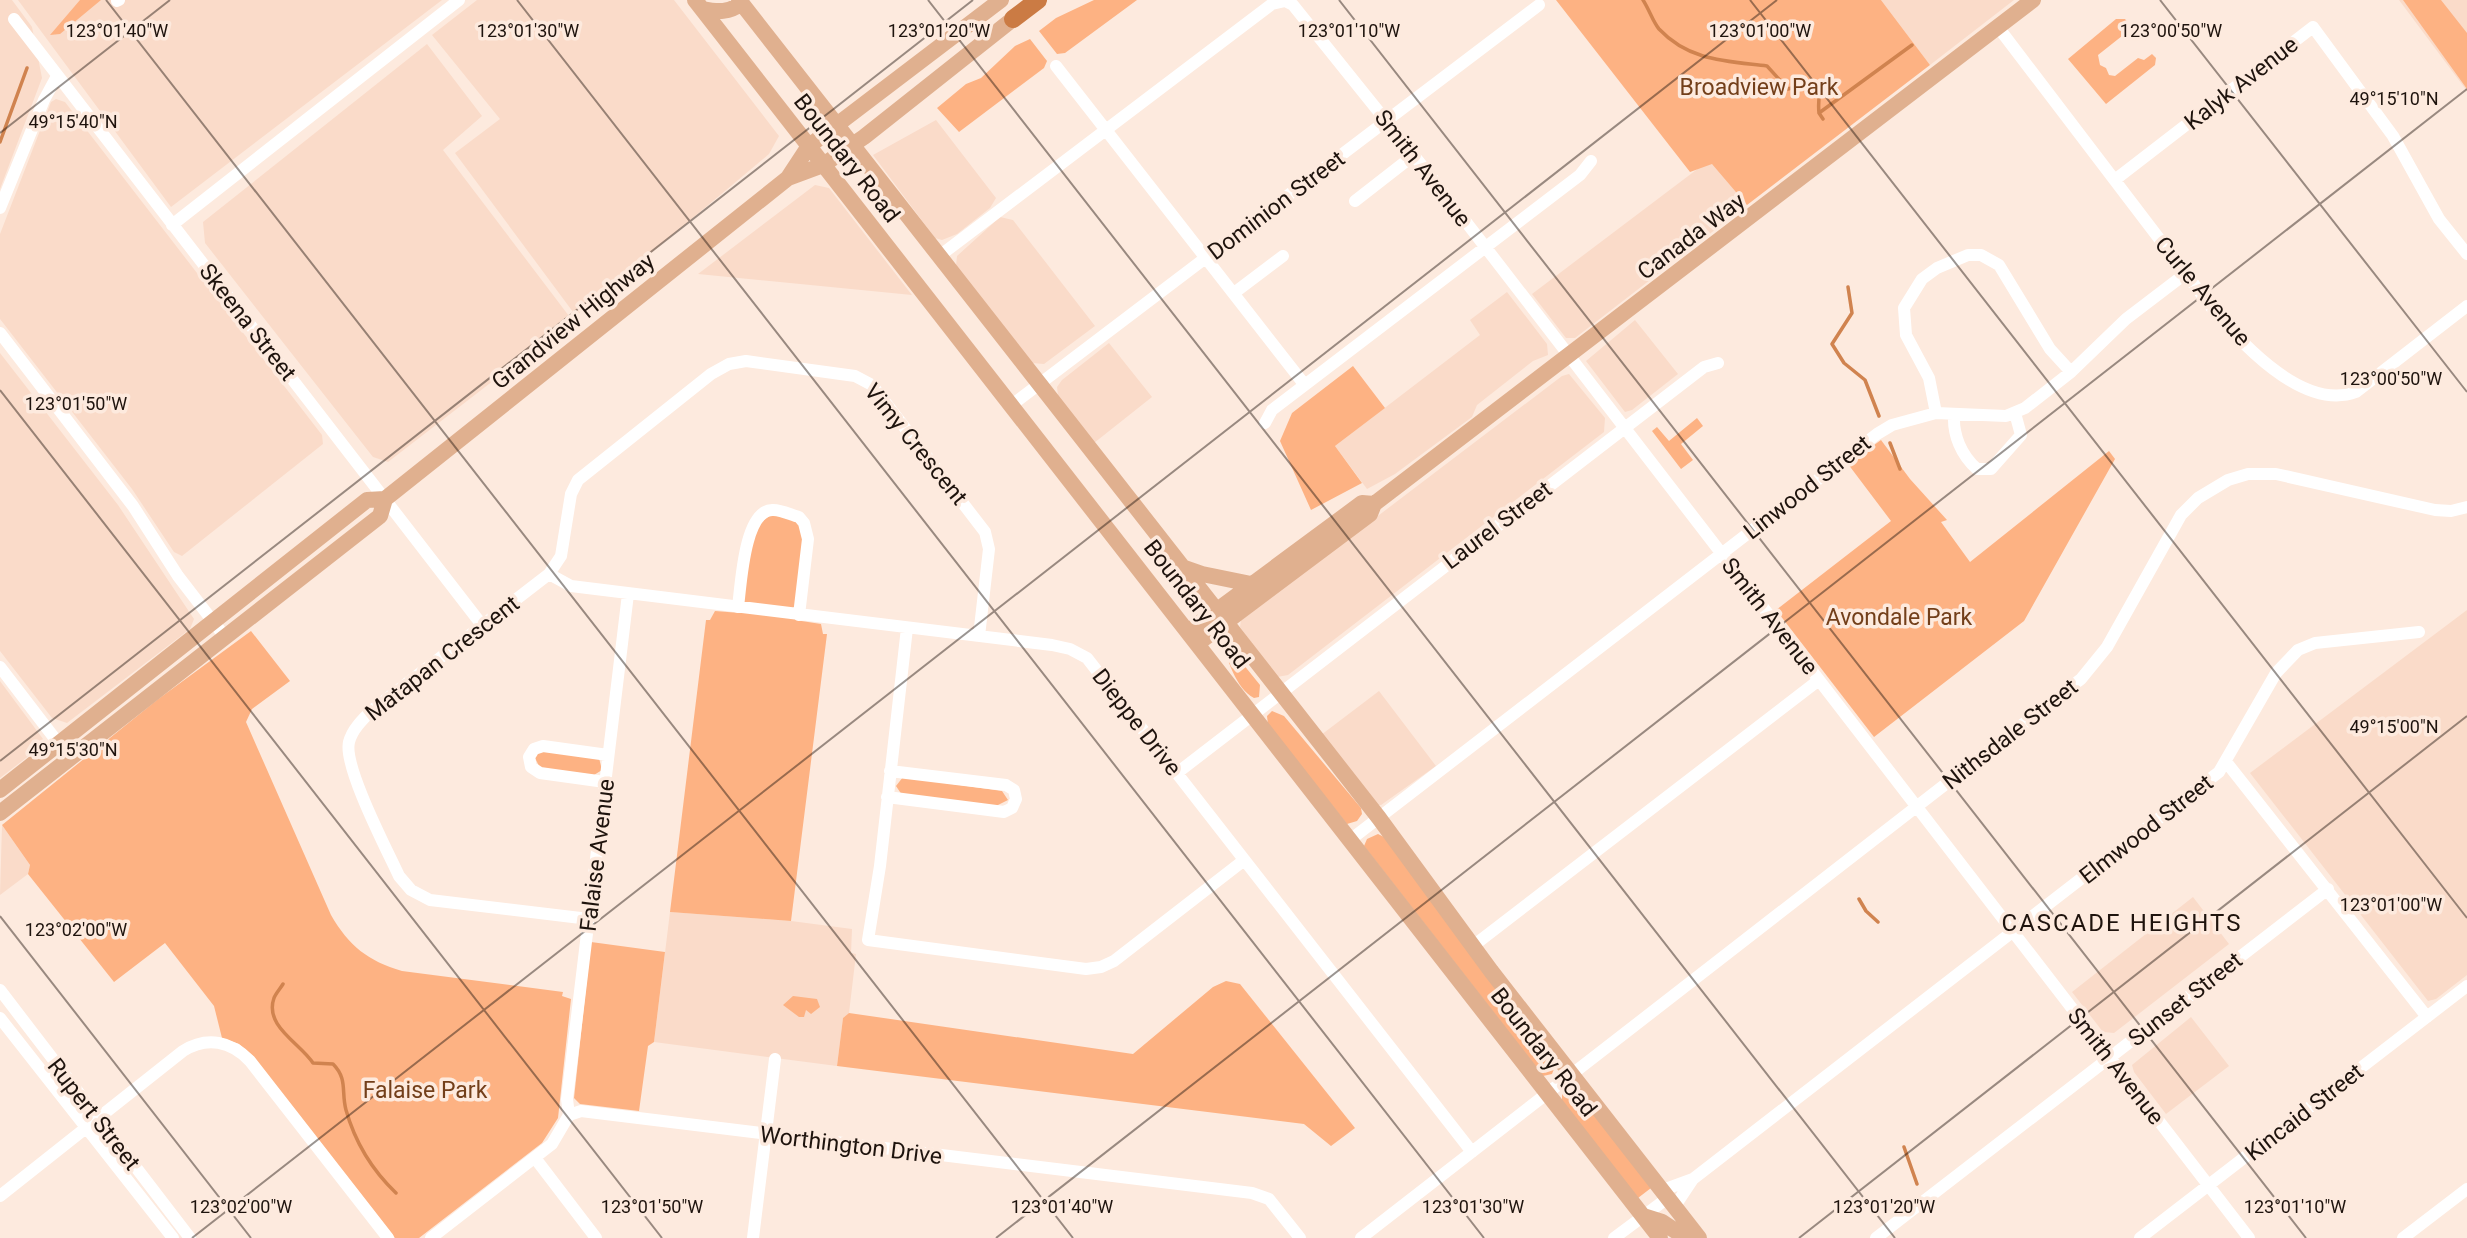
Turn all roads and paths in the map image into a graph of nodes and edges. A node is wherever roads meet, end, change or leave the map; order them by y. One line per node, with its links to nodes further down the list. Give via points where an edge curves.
1 (459, 0): 27 (street)
2 (1001, 0): 9 (main road, Grandview Highway)
3 (1038, 0): 11 (highway)
4 (2034, 0): 12 (main road, Canada Way)
5 (742, 1): 7 (main road, via 733,10 719,12); 16 (main road, Boundary Road)
6 (1285, 1): 15 (street, Smith Avenue, via 1293,5); 17 (street, via 1272,4)
7 (699, 4): 19 (main road, Boundary Road)
8 (1539, 5): 15 (street, Dominion Street)
9 (987, 6): 16 (main road, Grandview Highway)
10 (14, 19): 14 (street, Skeena Street)
11 (1013, 19): 18 (main road, Grandview Highway)
12 (1998, 27): 24 (street, Curle Avenue); 37 (main road, Canada Way)
13 (1056, 66): 17 (street)
14 (57, 76): 26 (street); 27 (street, Skeena Street)
15 (1386, 121): 20 (street, Smith Avenue); 32 (street, Dominion Street)
16 (837, 126): 18 (main road, Boundary Road); 19 (main road, Grandview Highway)
17 (1106, 131): 31 (street); 32 (street)
18 (852, 145): 22 (main road, Grandview Highway); 31 (main road, Boundary Road)
19 (809, 146): 22 (main road, Boundary Road); 23 (main road, Grandview Highway)
20 (1414, 155): 25 (street); 28 (street, Smith Avenue)
21 (1591, 161): 28 (street, via 1580,175)
22 (823, 165): 23 (main road, Grandview Highway); 42 (main road, Boundary Road)
23 (788, 178): 48 (main road, Grandview Highway)
24 (2116, 179): 29 (street, Kalyk Avenue, via 2313,27 2393,136 2439,219); 33 (street, Curle Avenue)
25 (1355, 201)
26 (0, 208)
27 (172, 225): 48 (street, Skeena Street)
28 (1485, 247): 37 (street, Smith Avenue); 41 (street)
29 (2467, 254)
30 (1283, 256): 34 (street)
31 (938, 257): 40 (main road, Boundary Road)
32 (1206, 258): 34 (street); 40 (street, Dominion Street)
33 (2185, 274): 35 (street, Curle Avenue, via 2230,330 2285,377 2300,387 2334,395 2360,389); 39 (street, via 2126,319)
34 (1234, 293): 41 (street)
35 (2467, 306)
36 (0, 333): 59 (street, via 133,506)
37 (1569, 356): 47 (street, Smith Avenue); 49 (main road, Canada Way)
38 (1717, 363): 47 (street, Laurel Street, via 1704,367)
39 (2071, 372): 43 (street, via 2050,349 2000,265 1991,258 1968,255 1922,279 1905,308 1906,335 1929,379); 44 (street)
40 (1039, 384): 42 (street, Dominion Street); 52 (main road, Boundary Road)
41 (1304, 384): 46 (street, via 1272,410)
42 (1013, 404): 65 (main road, Boundary Road)
43 (1936, 413): 45 (street, Linwood Street); 51 (street, Linwood Street, via 1877,434)
44 (2015, 413): 45 (street, Linwood Street); 45 (street, via 2021,435 1991,469 1977,469 1965,454 1953,432)
45 (1954, 415)
46 (1265, 423)
47 (1625, 428): 51 (street, Smith Avenue); 68 (street, Laurel Street)
48 (385, 499): 59 (main road, Grandview Highway, via 367,500); 60 (street, Skeena Street); 64 (main road, Grandview Highway, via 380,516)
49 (1374, 504): 54 (main road, Canada Way, via 1362,503); 58 (main road, Canada Way, via 1370,514)
50 (2467, 507): 78 (street, Nithsdale Street, via 2435,510 2266,473 2218,484 2181,515 2107,647 2088,672)
51 (1721, 553): 67 (street, Smith Avenue); 80 (street, Linwood Street)
52 (1181, 566): 54 (main road); 58 (main road, Boundary Road)
53 (549, 574): 55 (street, Dieppe Drive, via 572,586); 60 (street, Matapan Crescent); 63 (street, Vimy Crescent, via 561,556 571,494 578,480 711,374 746,361 855,376 872,385 985,532 989,549)
54 (1251, 584): 58 (main road, Canada Way)
55 (628, 594): 56 (street, Dieppe Drive); 71 (street, Falaise Avenue)
56 (738, 607): 57 (street, Dieppe Drive); 57 (street, via 751,527 763,512 773,510 799,517 807,531)
57 (799, 615): 61 (street, Dieppe Drive)
58 (1220, 617): 65 (main road, Canada Way); 68 (main road, Boundary Road)
59 (213, 622): 64 (street); 70 (main road, Grandview Highway)
60 (482, 625): 84 (street, Matapan Crescent, via 362,720 348,744 351,768 399,876 411,890 430,900)
61 (907, 628): 63 (street, Dieppe Drive); 73 (street)
62 (2419, 632): 72 (street, Elmwood Street, via 2315,643 2298,650 2276,673)
63 (979, 636): 74 (street, Dieppe Drive, via 1070,649 1087,658)
64 (225, 637): 79 (main road, Grandview Highway)
65 (1194, 637): 69 (main road, Boundary Road)
66 (0, 667): 70 (street)
67 (1819, 680): 78 (street, Smith Avenue); 86 (street)
68 (1280, 692): 69 (street, Laurel Street); 80 (main road, Boundary Road)
69 (1253, 715): 74 (street, Laurel Street); 81 (main road, Boundary Road)
70 (59, 744): 76 (main road, Grandview Highway)
71 (608, 755): 75 (street, Falaise Avenue); 75 (street, via 544,746 534,748 529,757 531,767 540,773)
72 (2227, 763): 83 (street); 85 (street, Elmwood Street)
73 (890, 771): 77 (street); 77 (street, via 1006,785 1014,790 1016,799 1004,812)
74 (1177, 773): 82 (street, Dieppe Drive)
75 (605, 782): 84 (street, Falaise Avenue)
76 (0, 790)
77 (887, 797): 82 (street, via 868,940 1101,967)
78 (1916, 807): 85 (street, Smith Avenue); 93 (street, Nithsdale Street)
79 (0, 813)
80 (1379, 818): 81 (street, Linwood Street); 86 (main road, Boundary Road)
81 (1350, 840): 94 (main road, Boundary Road)
82 (1244, 861): 98 (street, Dieppe Drive)
83 (2328, 890): 89 (street); 91 (street, Sunset Street)
84 (589, 919): 95 (street, Falaise Avenue, via 566,1099)
85 (2013, 932): 91 (street, Smith Avenue); 100 (street, Elmwood Street)
86 (1473, 946): 93 (main road, Boundary Road)
87 (2467, 986): 89 (street, Kincaid Street)
88 (2, 997): 96 (street, Rupert Street)
89 (2427, 1017): 101 (street, Kincaid Street)
90 (0, 1018): 96 (street, Rupert Street)
91 (2110, 1058): 101 (street, Smith Avenue); 118 (street, Sunset Street)
92 (775, 1059): 97 (street)
93 (1571, 1075): 94 (street, Nithsdale Street); 104 (main road, Boundary Road)
94 (1548, 1093): 98 (street, Nithsdale Street); 105 (main road, Boundary Road)
95 (569, 1115): 97 (street, Worthington Drive, via 581,1111); 99 (street, via 552,1144)
96 (93, 1123): 103 (street); 106 (street, Rupert Street); 107 (street, Rupert Street); 108 (street, via 190,1047 226,1044 250,1061)
97 (767, 1134): 111 (street); 112 (street, Worthington Drive, via 1252,1193 1269,1199)
98 (1472, 1152): 113 (street, Nithsdale Street)
99 (535, 1158): 109 (street); 110 (street)
100 (1693, 1179): 104 (street, Elmwood Street); 104 (street, Elmwood Street)
101 (2208, 1186): 119 (street, Kincaid Street); 120 (street, Smith Avenue)
102 (2467, 1189): 121 (street)
103 (0, 1196)
104 (1669, 1198): 105 (street); 117 (main road, Boundary Road)
105 (1643, 1216): 114 (street); 115 (main road, Boundary Road); 116 (main road, via 1662,1222)
106 (173, 1238)
107 (190, 1238)
108 (388, 1238)
109 (431, 1238)
110 (596, 1238)
111 (753, 1238)
112 (1300, 1238)
113 (1361, 1238)
114 (1614, 1238)
115 (1660, 1238)
116 (1685, 1238)
117 (1699, 1238)
118 (1876, 1238)
119 (2140, 1238)
120 (2249, 1238)
121 (2403, 1238)

